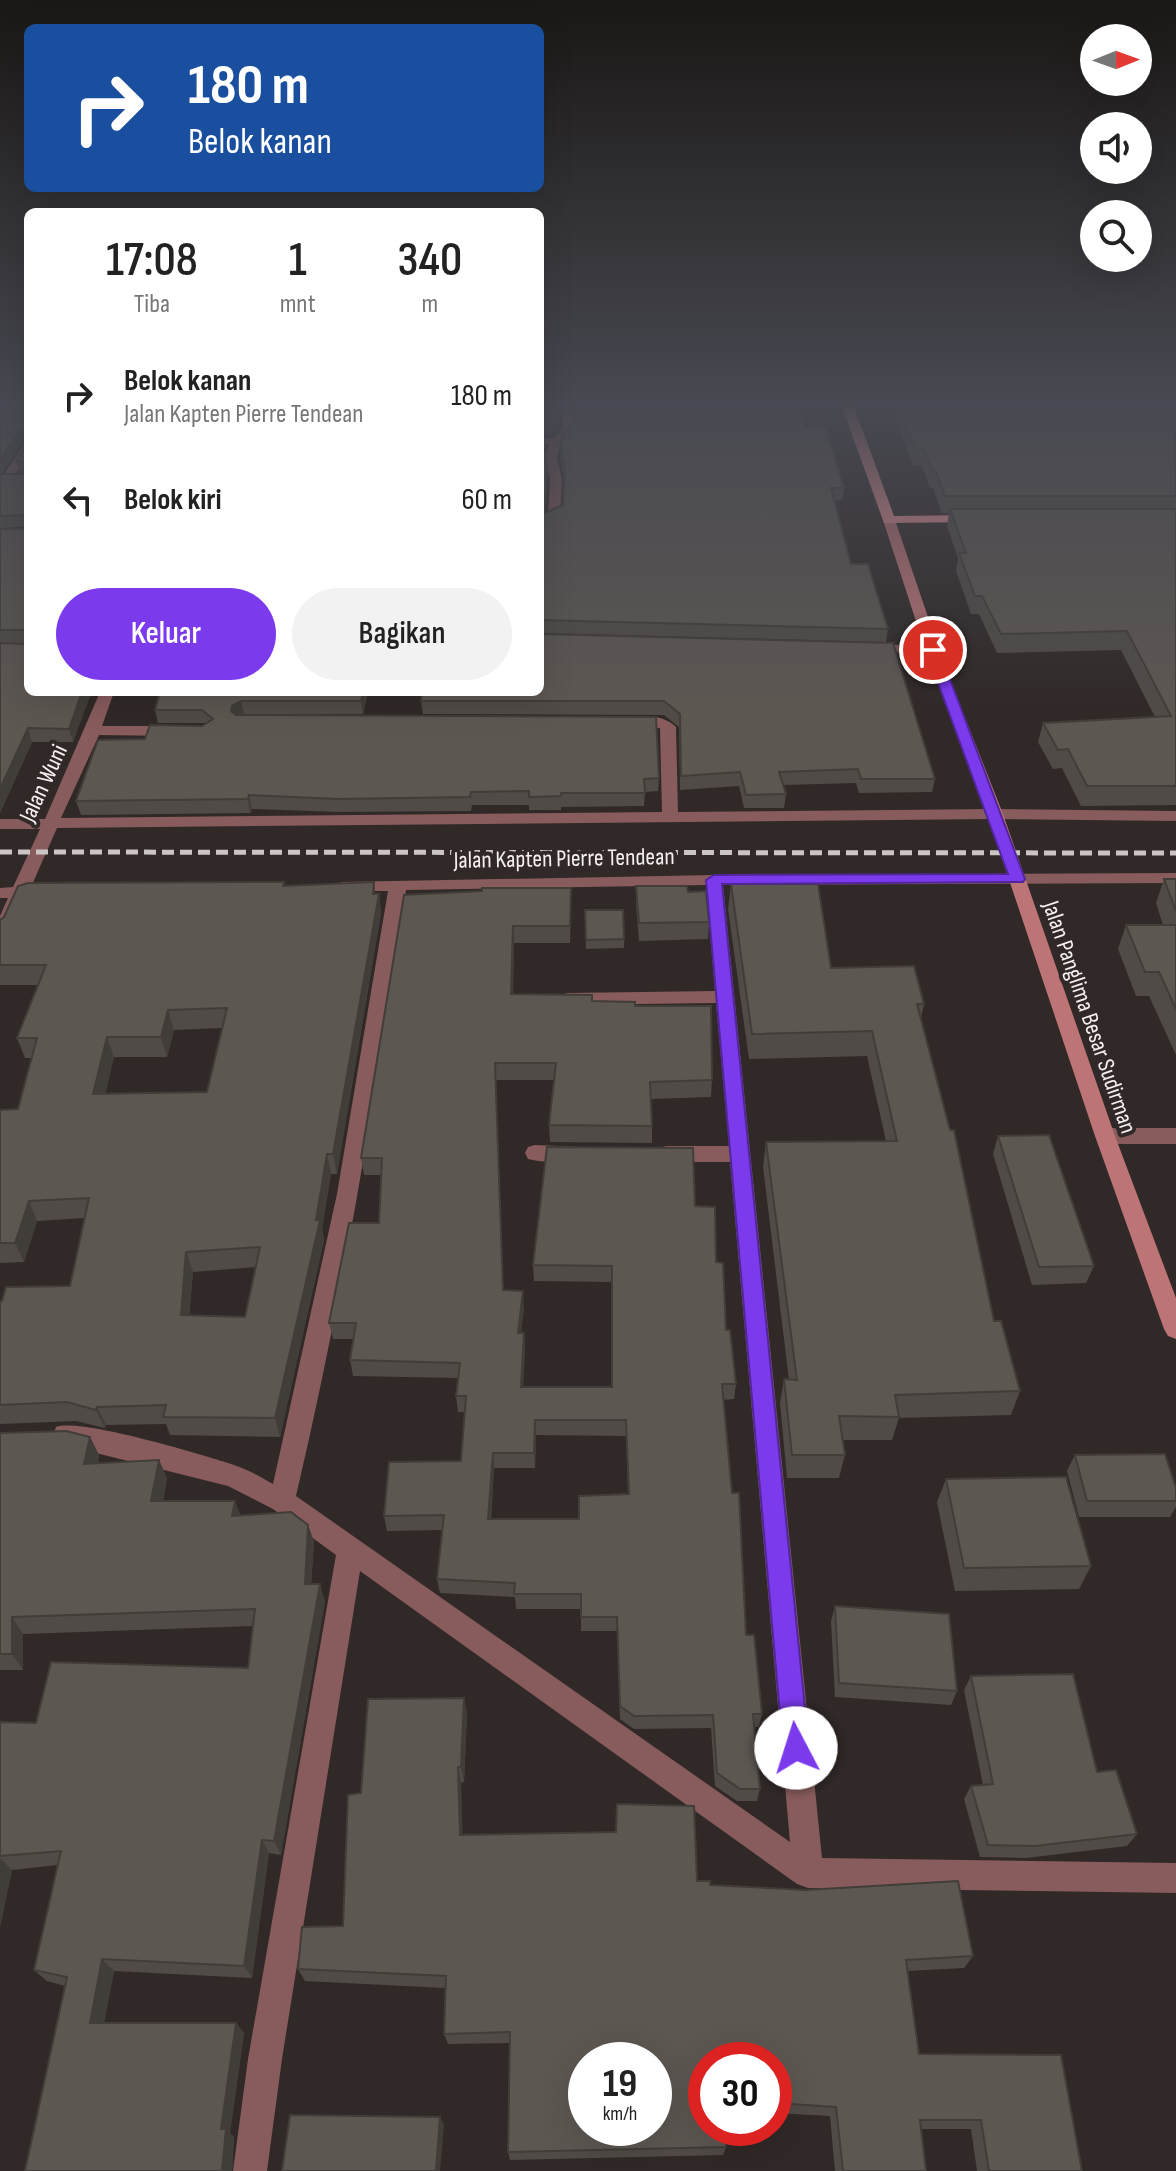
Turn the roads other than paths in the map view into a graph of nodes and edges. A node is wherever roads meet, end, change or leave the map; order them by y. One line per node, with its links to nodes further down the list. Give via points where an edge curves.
1 (555, 505): 4 (street, via 554,517)
2 (884, 505): 5 (highway, Jalan Panglima Besar Sudirman)
3 (985, 519): 5 (highway)
4 (544, 520)
5 (889, 520): 7 (main road, Jalan Panglima Besar Sudirman)
6 (859, 648): 7 (street)
7 (933, 650): 12 (main road, Jalan Panglima Besar Sudirman)
8 (106, 696): 10 (street, Jalan Wuni)
9 (608, 722): 14 (street, via 667,724)
10 (93, 730): 11 (street); 15 (street, Jalan Wuni)
11 (189, 731)
12 (995, 814): 13 (street); 14 (street); 18 (main road, Jalan Panglima Besar Sudirman)
13 (1176, 816)
14 (670, 819): 15 (street)
15 (50, 823): 16 (street); 23 (street, Jalan Wuni)
16 (0, 824)
17 (1176, 878): 18 (street, Jalan Kapten Pierre Tendean)
18 (1017, 879): 19 (street, Jalan Kapten Pierre Tendean); 27 (main road, Jalan Panglima Besar Sudirman)
19 (714, 880): 20 (street, Jalan Kapten Pierre Tendean); 25 (street)
20 (398, 885): 21 (street, Jalan Kapten Pierre Tendean); 35 (street, via 368,1084)
21 (335, 886)
22 (65, 892): 23 (street)
23 (9, 893): 24 (street, Jalan Wuni)
24 (0, 936)
25 (723, 997): 26 (street); 32 (street)
26 (541, 1000)
27 (1105, 1136): 28 (street); 33 (main road, Jalan Panglima Besar Sudirman)
28 (1176, 1136)
29 (535, 1153): 30 (street)
30 (598, 1153)
31 (644, 1153): 32 (street)
32 (738, 1154): 37 (street)
33 (1176, 1329)
34 (37, 1436): 35 (street, via 76,1435 233,1476)
35 (282, 1501): 36 (street)
36 (350, 1551): 37 (street); 39 (street)
37 (808, 1873): 38 (street)
38 (1176, 1878)
39 (250, 2171)

